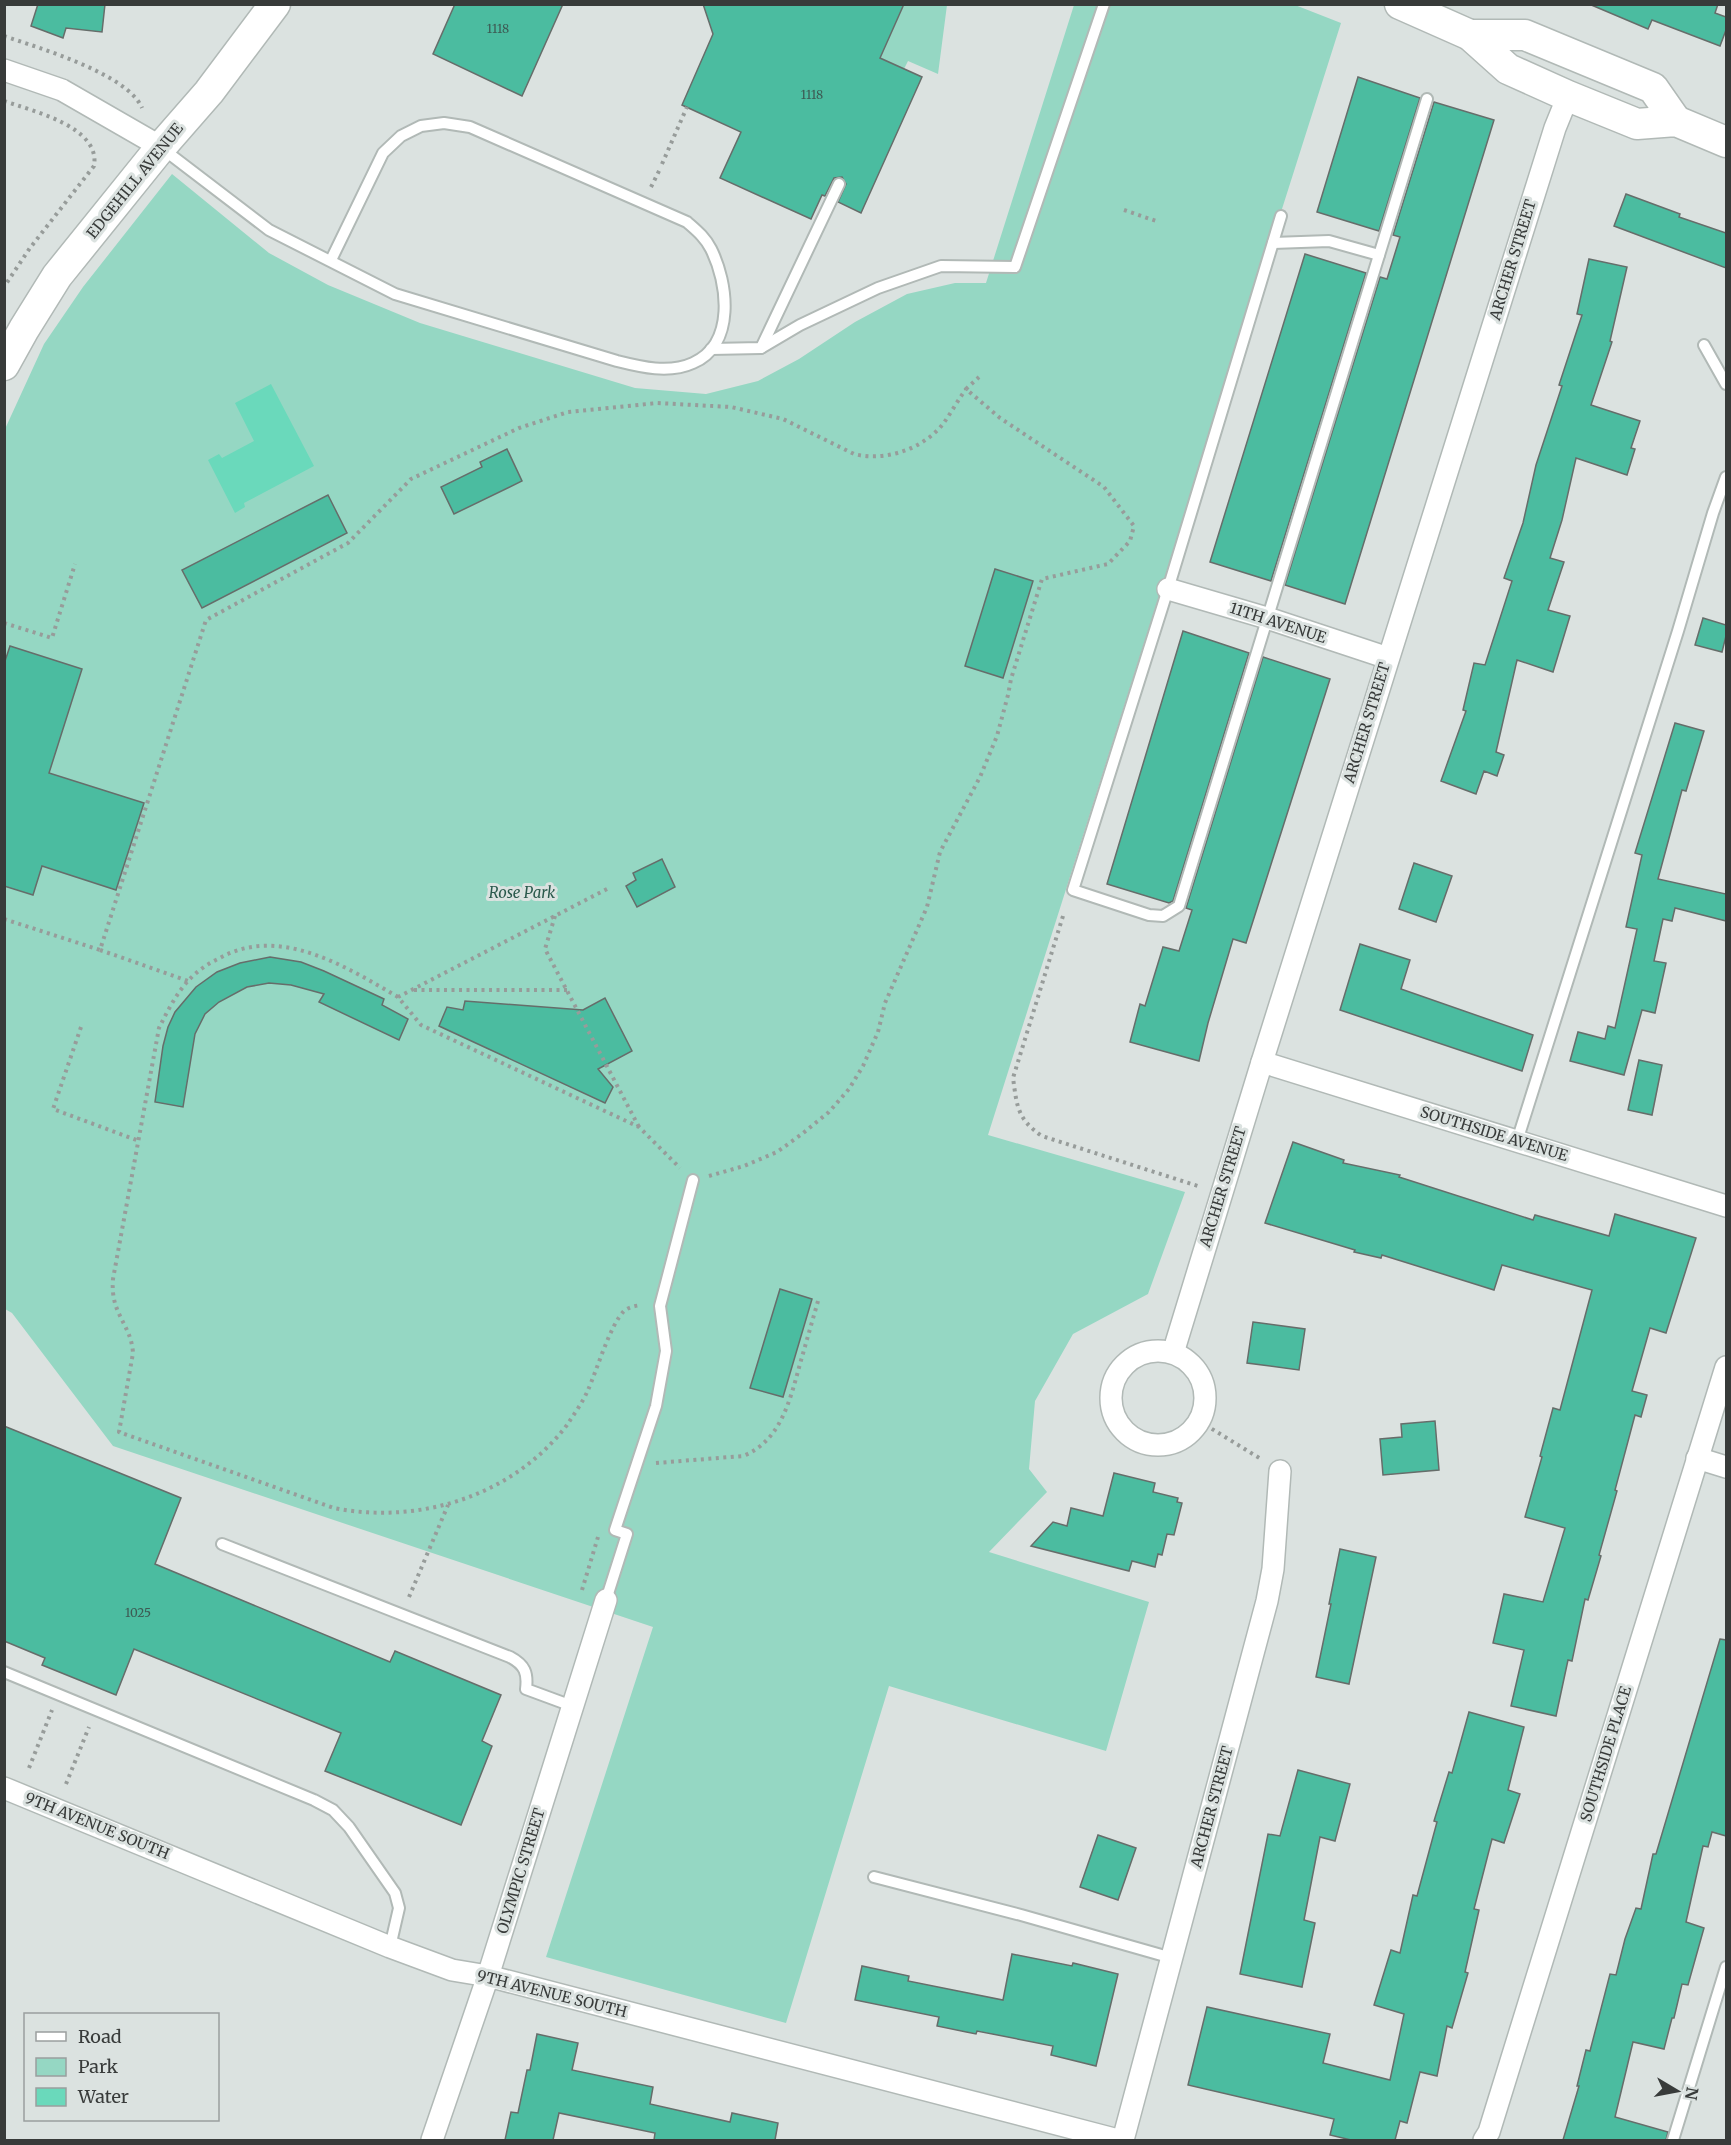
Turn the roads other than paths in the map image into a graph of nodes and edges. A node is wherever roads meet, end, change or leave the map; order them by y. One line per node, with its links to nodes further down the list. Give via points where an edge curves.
1 (275, 4): 10 (main road, EDGEHILL AVENUE)
2 (1104, 4): 17 (lane, via 1015,267 941,266 878,288)
3 (1400, 4): 4 (main road)
4 (1470, 35): 6 (main road, via 1508,69); 8 (main road, via 1525,35 1653,88)
5 (4, 70): 10 (street, via 62,90)
6 (1568, 96): 8 (main road, via 1637,124); 24 (street, ARCHER STREET)
7 (1427, 99): 14 (lane)
8 (1676, 121): 9 (main road)
9 (1726, 142)
10 (161, 147): 15 (lane, via 269,231); 19 (main road, EDGEHILL AVENUE, via 57,276)
11 (839, 184): 17 (lane)
12 (1281, 216): 13 (lane)
13 (1273, 243): 14 (lane, via 1329,241); 22 (lane)
14 (1379, 255): 23 (lane)
15 (331, 260): 18 (lane, via 395,294 617,361 648,368 681,367); 18 (lane, via 383,153 401,136 421,126 444,123 470,127 687,222 700,233 711,248 724,293 722,330)
16 (1704, 345): 20 (lane)
17 (761, 348): 18 (lane)
18 (711, 349)
19 (4, 364)
20 (1726, 384)
21 (1726, 477): 26 (lane)
22 (1168, 589): 23 (street, 11TH AVENUE); 23 (lane, via 1072,890 1149,915 1163,916 1179,906)
23 (1267, 618): 24 (street, 11TH AVENUE)
24 (1388, 658): 25 (street, ARCHER STREET)
25 (1262, 1062): 26 (street, SOUTHSIDE AVENUE); 29 (street, ARCHER STREET)
26 (1517, 1141): 28 (street, SOUTHSIDE AVENUE)
27 (693, 1180): 35 (lane, via 660,1306 666,1351 656,1406 615,1530 627,1533)
28 (1726, 1206)
29 (1173, 1353): 29 (street, via 1195,1369 1204,1385 1205,1404 1199,1421 1187,1436 1162,1445 1143,1443 1121,1428 1112,1411 1113,1383 1128,1361 1145,1352)
30 (1726, 1367): 31 (street, SOUTHSIDE PLACE)
31 (1697, 1458): 32 (street); 47 (street, SOUTHSIDE PLACE)
32 (1726, 1467)
33 (1280, 1471): 41 (street, ARCHER STREET, via 1274,1569 1267,1601)
34 (222, 1544): 37 (lane, via 510,1657 525,1668 526,1689)
35 (606, 1600): 37 (street, OLYMPIC STREET)
36 (4, 1672): 40 (lane, via 333,1810 395,1893 399,1908)
37 (572, 1706): 43 (street, OLYMPIC STREET)
38 (5, 1790): 40 (street, 9TH AVENUE SOUTH)
39 (874, 1877): 41 (lane)
40 (390, 1947): 43 (street, 9TH AVENUE SOUTH, via 453,1970)
41 (1172, 1959): 46 (street, ARCHER STREET)
42 (1726, 1967): 48 (lane)
43 (488, 1976): 44 (street, OLYMPIC STREET); 45 (street, 9TH AVENUE SOUTH)
44 (432, 2140)
45 (1118, 2140)
46 (1123, 2140)
47 (1484, 2140)
48 (1673, 2140)

